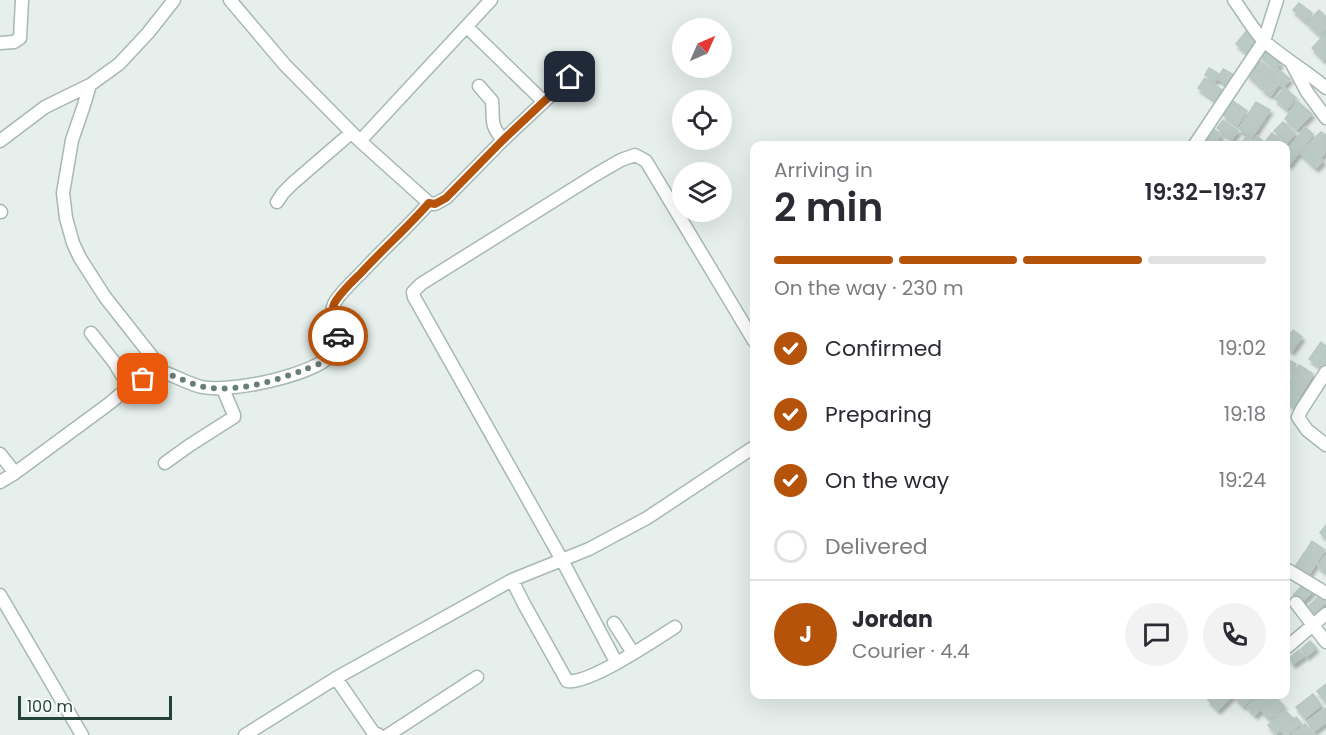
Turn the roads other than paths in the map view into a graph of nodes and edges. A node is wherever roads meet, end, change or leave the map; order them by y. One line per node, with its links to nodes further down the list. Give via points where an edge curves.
1 (22, 0): 9 (street, via 20,38)
2 (174, 0): 12 (street, via 133,50)
3 (230, 0): 17 (street, via 285,65)
4 (491, 0): 7 (street)
5 (1234, 0): 8 (street)
6 (1277, 0): 8 (street)
7 (467, 27): 15 (street); 17 (street)
8 (1264, 41): 10 (street); 20 (street)
9 (0, 43)
10 (1290, 62): 14 (street); 16 (street)
11 (583, 65): 15 (street)
12 (90, 85): 19 (street, via 45,107); 25 (street, via 68,160 63,193 66,218 73,243 91,276)
13 (479, 86): 18 (street, via 492,101 494,126)
14 (1326, 88)
15 (544, 102): 18 (street)
16 (1326, 118)
17 (355, 137): 21 (street, via 283,192); 22 (street)
18 (503, 140): 22 (street, via 446,198)
19 (0, 141)
20 (1197, 141)
21 (277, 202)
22 (429, 203): 28 (street, via 333,305 339,340 334,352 322,363 265,383)
23 (91, 333): 27 (street)
24 (750, 334): 35 (street, via 646,160 635,155 595,175 414,289 414,297)
25 (160, 371): 27 (street); 28 (street, via 200,387)
26 (1326, 372): 29 (street, via 1298,417)
27 (129, 387): 33 (street)
28 (223, 389): 32 (street, via 234,417)
29 (1326, 445)
30 (750, 450): 35 (street, via 647,518)
31 (0, 454): 33 (street)
32 (165, 463)
33 (15, 473): 34 (street)
34 (0, 482)
35 (562, 560): 37 (street); 48 (street)
36 (1290, 571): 38 (street)
37 (512, 580): 48 (street, via 567,681 582,680); 50 (street)
38 (1324, 589)
39 (0, 595): 51 (street)
40 (1296, 603): 43 (street)
41 (1326, 614): 43 (street)
42 (614, 623): 47 (street)
43 (1313, 625): 45 (street); 46 (street)
44 (675, 627): 47 (street)
45 (1326, 642)
46 (1290, 645)
47 (633, 653): 48 (street)
48 (616, 662)
49 (477, 676): 54 (street)
50 (336, 678): 52 (street); 53 (street, via 373,732)
51 (82, 735)
52 (245, 735)
53 (380, 735)
54 (388, 735)

